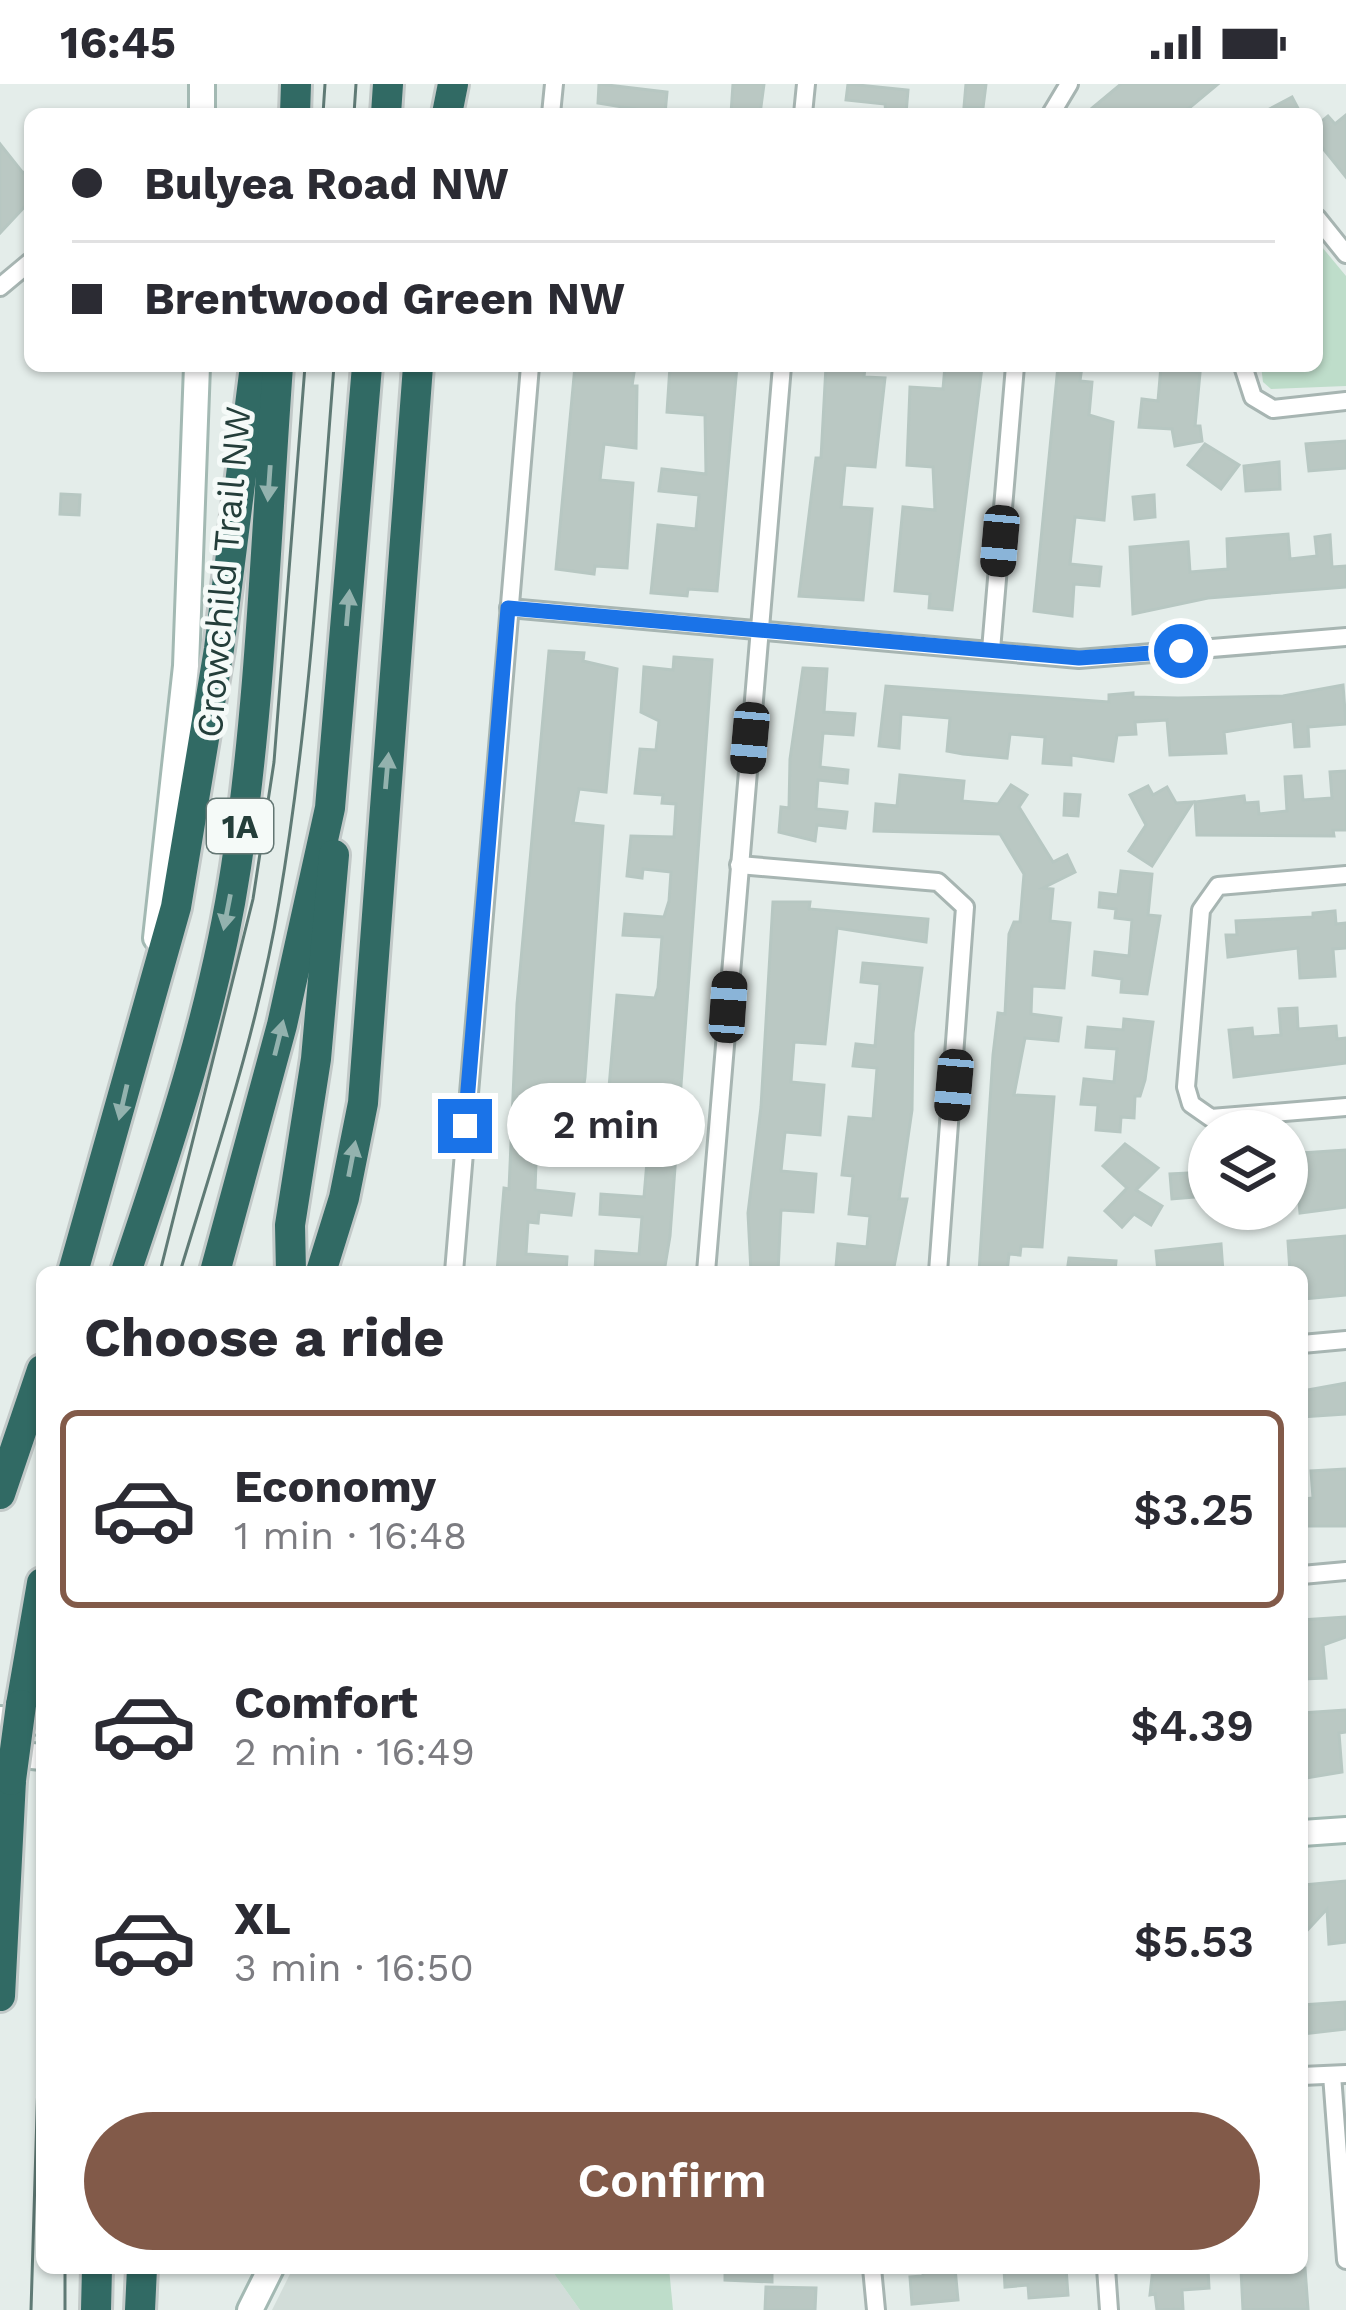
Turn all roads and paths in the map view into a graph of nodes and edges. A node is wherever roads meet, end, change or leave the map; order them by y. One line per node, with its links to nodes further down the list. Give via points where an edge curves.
1 (1323, 225): 2 (street)
2 (1346, 254)
3 (24, 267): 4 (street)
4 (0, 286)
5 (197, 372): 22 (street, via 184,690)
6 (254, 372): 22 (highway, via 176,907)
7 (277, 372): 25 (highway, Crowchild Trail NW / 1A, one-way to 25, via 236,866 182,1104)
8 (366, 372): 19 (highway, 1A, one-way to 8)
9 (418, 372): 28 (highway, one-way to 9, via 363,1103)
10 (529, 372): 15 (street)
11 (781, 372): 16 (street)
12 (1015, 372): 18 (street)
13 (1245, 372): 14 (street, via 1253,397 1273,409)
14 (1346, 401)
15 (508, 608): 16 (street); 29 (street)
16 (760, 629): 18 (street); 20 (street)
17 (1346, 637): 18 (street, via 1079,658)
18 (991, 650)
19 (330, 808): 26 (highway, 1A, one-way to 19); 27 (highway, via 336,875)
20 (739, 865): 30 (street); 31 (street, via 938,882 964,907)
21 (1346, 875): 23 (street, via 1218,886 1204,898 1186,1087 1190,1104 1211,1118)
22 (149, 988): 24 (highway, one-way to 24)
23 (1346, 1107)
24 (75, 1266)
25 (128, 1266)
26 (217, 1266)
27 (291, 1266)
28 (323, 1266)
29 (454, 1266)
30 (706, 1266)
31 (938, 1266)
32 (1346, 1340): 33 (street)
33 (1308, 1343)
34 (36, 1388): 35 (highway)
35 (0, 1493)
36 (1346, 1571): 37 (street)
37 (1308, 1574)
38 (36, 1621): 39 (highway)
39 (21, 1716): 41 (highway, bridge)
40 (36, 1759): 41 (street)
41 (6, 1767): 44 (highway)
42 (1346, 1830): 43 (street)
43 (1308, 1833)
44 (0, 1996)
45 (1339, 2074): 46 (street); 47 (street)
46 (1308, 2076)
47 (1346, 2260)
48 (97, 2274): 53 (highway)
49 (142, 2274): 54 (highway)
50 (268, 2274): 55 (street)
51 (873, 2274): 56 (street)
52 (1106, 2274): 57 (street)
53 (96, 2310)
54 (140, 2310)
55 (250, 2310)
56 (876, 2310)
57 (1109, 2310)

